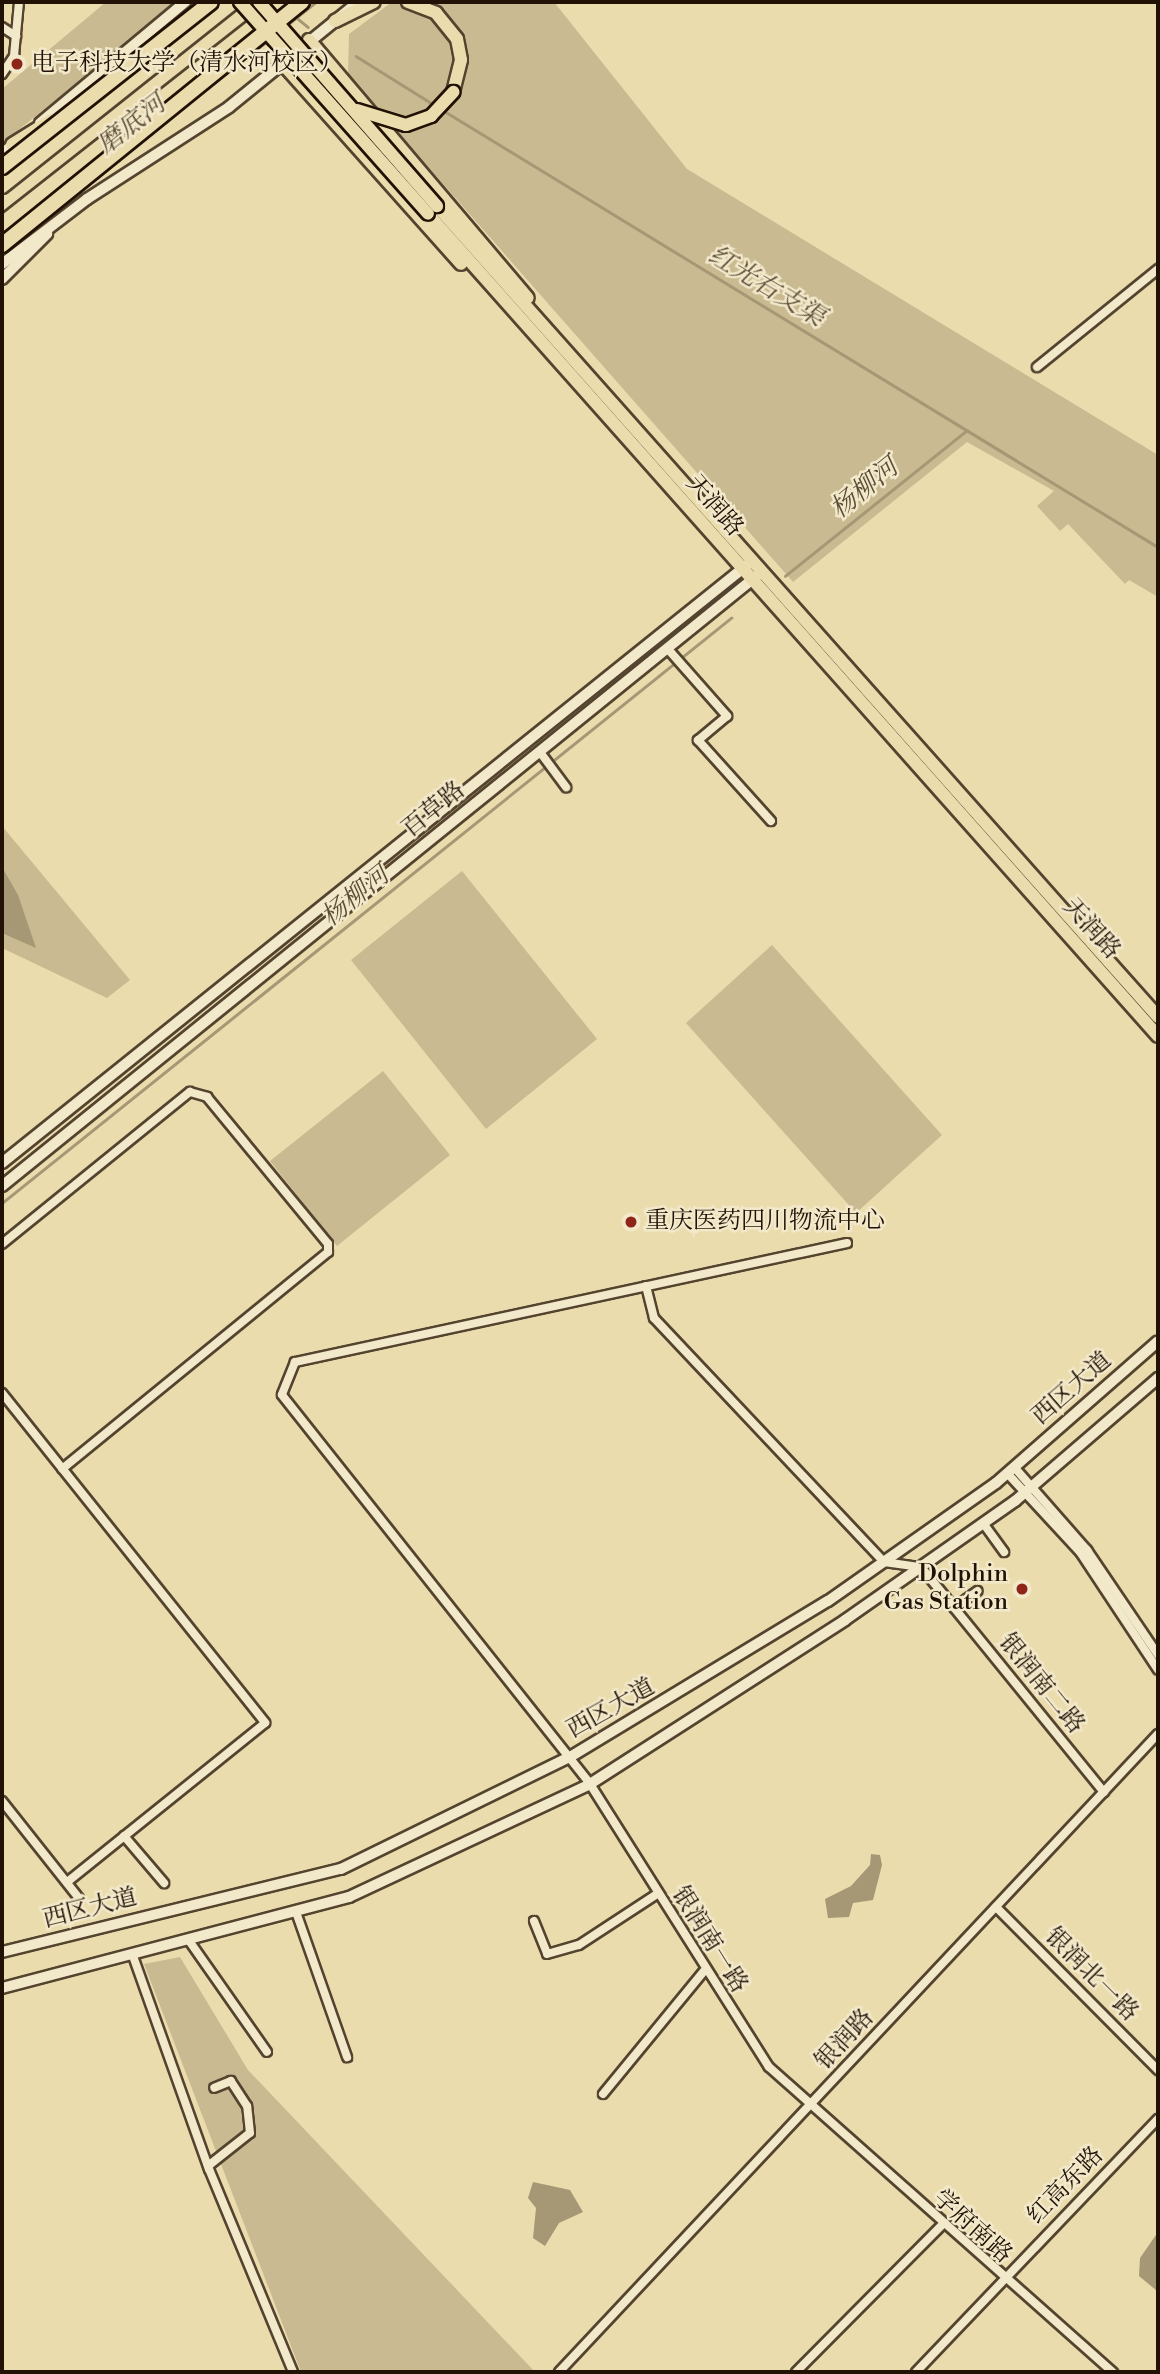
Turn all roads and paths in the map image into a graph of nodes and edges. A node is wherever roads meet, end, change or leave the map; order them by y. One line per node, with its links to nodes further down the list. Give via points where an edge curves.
1 (19, 2): 14 (street)
2 (186, 2): 20 (main road)
3 (211, 2): 21 (highway, bridge)
4 (233, 2): 16 (highway)
5 (240, 2): 23 (main road, 天润路, bridge)
6 (260, 2): 19 (main road, 天润路, bridge)
7 (284, 2): 25 (highway)
8 (302, 2): 26 (highway, bridge)
9 (358, 2): 12 (main road)
10 (374, 2): 12 (main road)
11 (408, 2): 19 (main road, bridge, via 436,13 457,40 461,60 453,92 431,116 406,125)
12 (335, 21): 15 (main road)
13 (2, 27): 14 (street)
14 (16, 36): 18 (street, via 13,62)
15 (309, 40): 17 (main road); 30 (main road, via 522,289)
16 (183, 41): 20 (highway); 22 (highway)
17 (282, 64): 24 (main road, via 229,107); 31 (main road, via 497,304)
18 (2, 74)
19 (345, 102): 23 (main road, 天润路, bridge)
20 (5, 150)
21 (2, 167)
22 (2, 186)
23 (432, 210): 30 (main road, 天润路); 31 (main road, 天润路)
24 (56, 222): 27 (main road); 29 (main road)
25 (2, 224)
26 (2, 245)
27 (2, 264)
28 (1158, 269): 32 (street)
29 (2, 279)
30 (551, 334): 34 (main road, 天润路)
31 (536, 336): 33 (main road, 天润路)
32 (1037, 367)
33 (741, 569): 34 (main road, 天润路); 41 (street, 百草路)
34 (756, 570): 35 (street, 百草路); 39 (main road, 天润路); 40 (main road, 天润路)
35 (667, 648): 36 (street, 百草路); 38 (street, via 727,716 698,740)
36 (546, 760): 37 (street); 42 (street, 百草路)
37 (566, 787)
38 (771, 821)
39 (1158, 1017)
40 (1158, 1036)
41 (2, 1164)
42 (2, 1186)
43 (847, 1243): 45 (street)
44 (2, 1244): 49 (street, via 190,1092 207,1097 328,1244 328,1252)
45 (646, 1286): 54 (street, via 654,1318); 61 (street, 银润南一路, via 295,1362 282,1395)
46 (1158, 1342): 50 (main road, 西区大道)
47 (1158, 1378): 51 (main road, 西区大道)
48 (2, 1393): 49 (street)
49 (62, 1469): 65 (street, via 265,1723)
50 (1010, 1470): 51 (street); 54 (main road, 西区大道)
51 (1028, 1490): 52 (main road, 西区大道); 58 (street, via 1087,1550); 59 (street, via 1101,1581)
52 (983, 1523): 53 (street); 55 (main road, 西区大道)
53 (1004, 1552)
54 (884, 1562): 55 (street); 61 (main road, 西区大道, via 645,1716)
55 (921, 1567): 57 (street, 银润南二路); 62 (main road, 西区大道)
56 (977, 1591): 57 (street)
57 (954, 1608): 63 (street, 银润南二路)
58 (1158, 1655)
59 (1158, 1670)
60 (1158, 1734): 63 (street, 银润路)
61 (570, 1756): 62 (street, 银润南一路); 74 (main road, 西区大道, via 341,1869)
62 (590, 1784): 68 (street, 银润南一路); 71 (main road, 西区大道, via 349,1897)
63 (1104, 1792): 70 (street, 银润路)
64 (2, 1801): 66 (street)
65 (124, 1836): 66 (street); 67 (street)
66 (66, 1882): 69 (street)
67 (164, 1883)
68 (657, 1894): 72 (street, via 579,1945 547,1954); 76 (street, 银润南一路)
69 (79, 1898)
70 (996, 1907): 80 (street, 银润北一路); 83 (street, 银润路)
71 (296, 1912): 73 (main road, 西区大道); 79 (street)
72 (534, 1921)
73 (190, 1942): 75 (main road, 西区大道); 78 (street)
74 (2, 1952)
75 (132, 1956): 77 (main road, 西区大道); 85 (street)
76 (704, 1972): 82 (street); 83 (street, 银润南一路, via 769,2067)
77 (2, 1988)
78 (267, 2052)
79 (347, 2057)
80 (1158, 2070)
81 (214, 2088): 85 (street, via 231,2081 247,2106 250,2133)
82 (603, 2094)
83 (809, 2106): 86 (street, 学府南路); 89 (street, 银润路)
84 (1158, 2119): 87 (street, 红高东路)
85 (208, 2166): 90 (street)
86 (942, 2225): 87 (street, 学府南路); 92 (street)
87 (1003, 2280): 93 (street, 红高东路); 94 (street, 学府南路)
88 (585, 2329): 89 (street)
89 (592, 2337): 91 (street, 银润路)
90 (293, 2372)
91 (559, 2372)
92 (796, 2372)
93 (916, 2372)
94 (1113, 2372)

